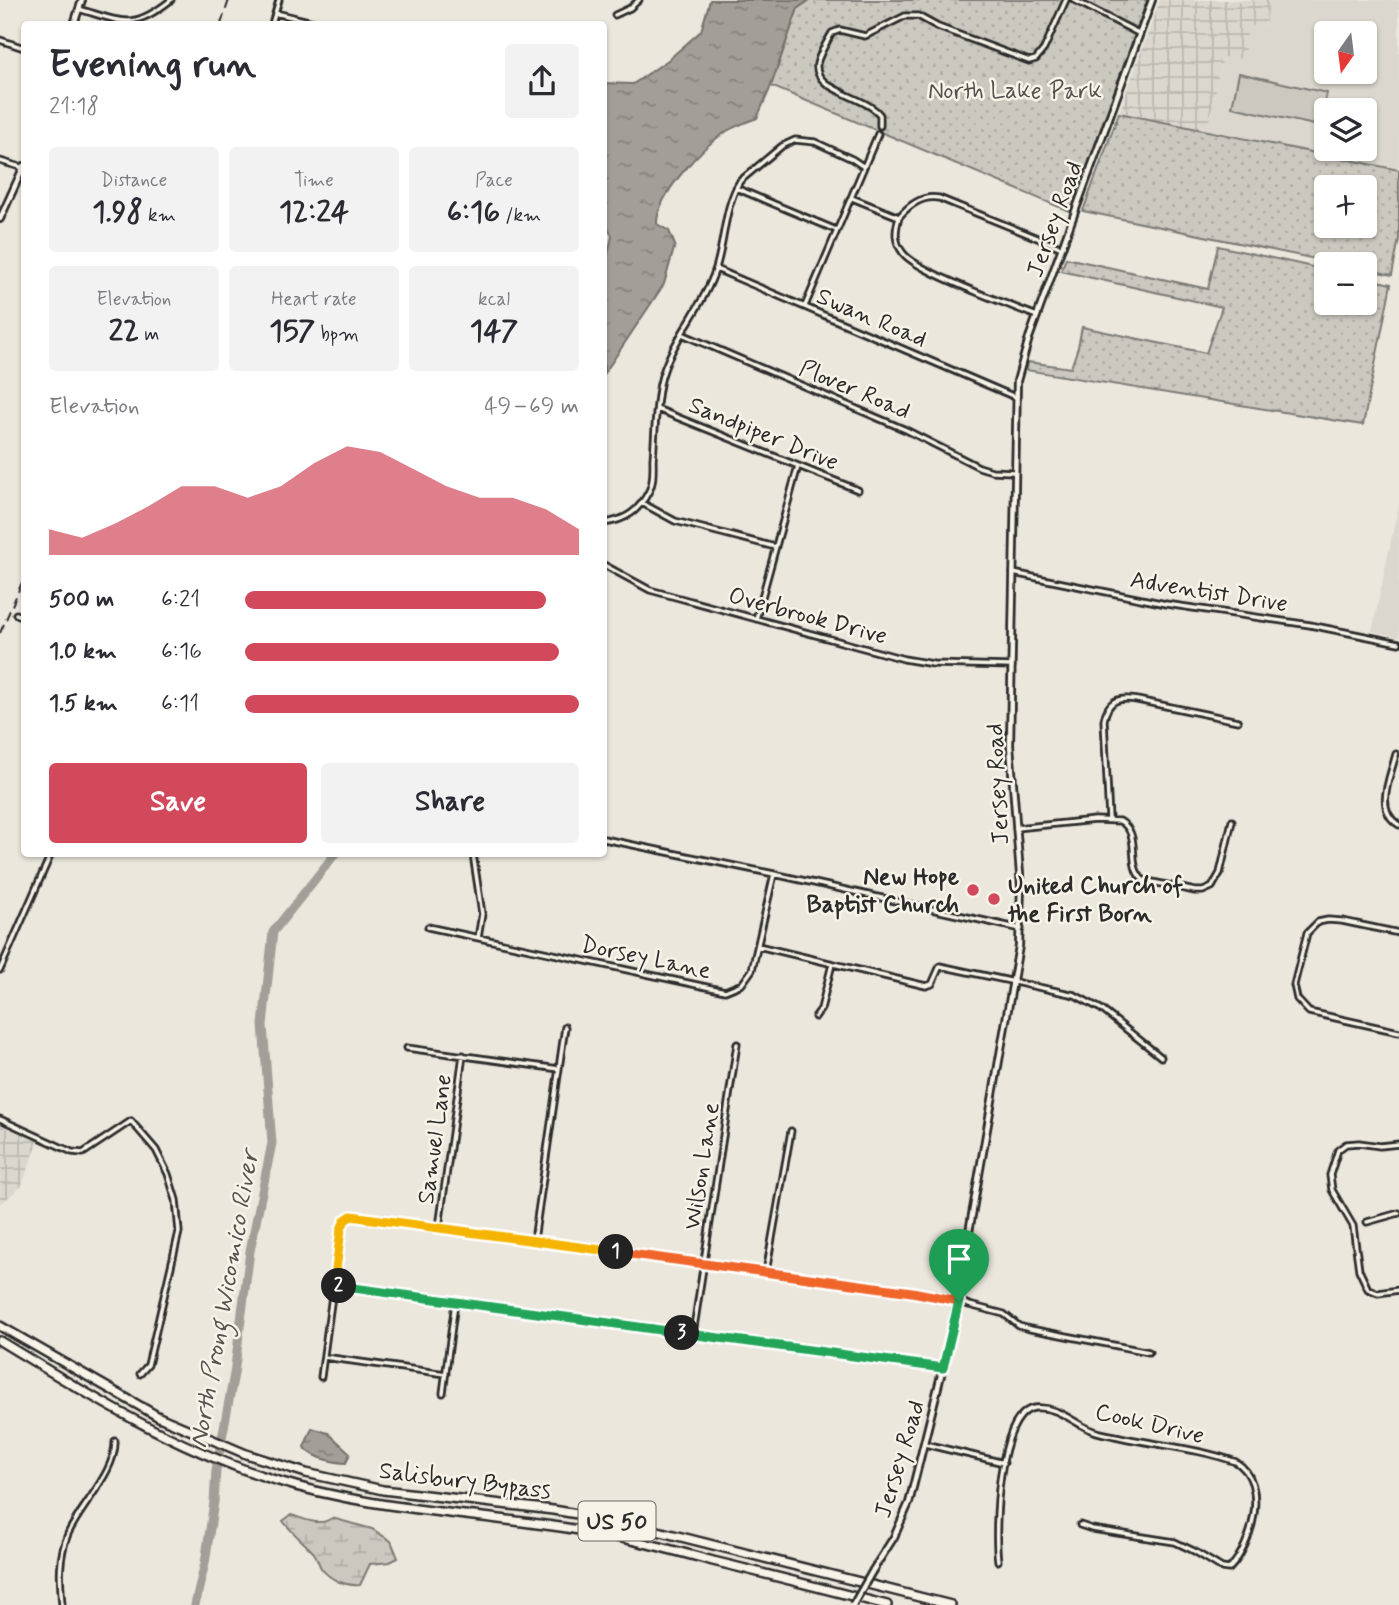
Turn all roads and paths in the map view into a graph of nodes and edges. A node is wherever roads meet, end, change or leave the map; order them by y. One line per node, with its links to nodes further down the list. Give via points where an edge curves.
1 (82, 0): 8 (street)
2 (171, 0): 13 (street, via 150,16)
3 (279, 0): 9 (street)
4 (639, 0): 10 (street)
5 (1066, 0): 19 (street, via 1044,49 1029,61 918,16 905,16 865,36 840,30 832,33 818,62 820,78 873,106 880,115)
6 (1074, 0): 16 (street)
7 (1152, 0): 16 (street, Jersey Road)
8 (79, 9): 11 (street); 12 (street)
9 (275, 13): 14 (street); 15 (street)
10 (615, 15)
11 (75, 21)
12 (125, 21)
13 (132, 21)
14 (273, 21)
15 (308, 21)
16 (1140, 34): 30 (street, Jersey Road)
17 (0, 40): 18 (street)
18 (21, 47)
19 (880, 126)
20 (878, 134): 23 (street)
21 (0, 161): 22 (street)
22 (21, 166)
23 (863, 167): 25 (street, via 815,142 795,140 749,172); 26 (street)
24 (21, 174): 28 (street)
25 (736, 188): 29 (street); 31 (street)
26 (851, 197): 27 (street); 29 (street)
27 (899, 217): 30 (street, via 918,201 939,198); 33 (street, via 896,238 910,261)
28 (0, 219)
29 (836, 230): 32 (street)
30 (1063, 248): 33 (street, Jersey Road)
31 (716, 269): 32 (street, Swan Road); 34 (street)
32 (804, 307): 35 (street, Swan Road)
33 (1037, 316): 35 (street, Jersey Road, via 1019,368)
34 (682, 334): 36 (street, via 664,370); 38 (street, Plover Road, via 906,430 972,464)
35 (1015, 397): 38 (street, Jersey Road)
36 (657, 409): 37 (street, Sandpiper Drive); 40 (street, via 651,486)
37 (798, 466): 39 (street, Sandpiper Drive); 42 (street)
38 (1013, 472): 44 (street, Jersey Road)
39 (858, 490)
40 (642, 503): 41 (street, via 625,518); 42 (street, via 675,521)
41 (607, 522)
42 (775, 547): 47 (street)
43 (607, 567): 47 (street, Overbrook Drive, via 650,590)
44 (1013, 573): 48 (street, Adventist Drive); 49 (street, Jersey Road)
45 (16, 614): 46 (street)
46 (21, 616)
47 (756, 620): 49 (street, Overbrook Drive, via 915,662)
48 (1399, 643)
49 (1012, 666): 55 (street, Jersey Road, via 1010,745)
50 (1238, 721): 52 (street, via 1124,698 1112,702 1104,720)
51 (1396, 754): 54 (street, via 1384,803 1388,817)
52 (1110, 819): 53 (street, via 1130,830 1134,868 1143,880 1203,891 1218,878); 55 (street)
53 (1232, 821)
54 (1399, 825)
55 (1016, 828): 61 (street, Jersey Road)
56 (607, 840): 59 (street)
57 (50, 857): 66 (street)
58 (473, 857): 63 (street, via 482,914)
59 (774, 874): 61 (street); 64 (street, Dorsey Lane)
60 (428, 927): 63 (street, Dorsey Lane)
61 (1021, 929): 67 (street, Jersey Road)
62 (1399, 933): 70 (street, via 1342,921 1318,922 1307,933 1294,985 1309,1012)
63 (478, 938): 64 (street, Dorsey Lane, via 719,991 731,990 746,980)
64 (758, 946): 65 (street)
65 (832, 964): 67 (street, via 926,986 940,966); 68 (street)
66 (0, 970)
67 (1013, 983): 74 (street, via 1084,999); 87 (street, Jersey Road)
68 (815, 1017)
69 (565, 1027): 75 (street)
70 (1399, 1032)
71 (737, 1044): 83 (street, Wilson Lane)
72 (407, 1048): 73 (street)
73 (463, 1055): 75 (street); 81 (street, Samuel Lane)
74 (1161, 1057)
75 (559, 1069): 82 (street)
76 (0, 1119): 95 (street, via 83,1153 131,1121 156,1150 176,1200 179,1232 148,1365)
77 (790, 1131): 84 (street)
78 (1399, 1144): 86 (street, via 1346,1144 1338,1150 1330,1182 1353,1226 1359,1270 1368,1289 1378,1293)
79 (1399, 1213): 80 (street)
80 (1367, 1222)
81 (439, 1228): 82 (street); 85 (street, via 351,1216 343,1223)
82 (534, 1240): 83 (street)
83 (704, 1264): 84 (street); 90 (street, Wilson Lane)
84 (766, 1272): 87 (street)
85 (334, 1286): 88 (street); 93 (street)
86 (1399, 1290)
87 (959, 1301): 92 (street, via 1004,1314 1030,1329); 94 (street, Jersey Road)
88 (455, 1303): 90 (street); 96 (street)
89 (0, 1326): 107 (highway, Salisbury Bypass / US 50, via 134,1404 277,1464 383,1490 614,1520)
90 (693, 1334): 94 (street)
91 (0, 1341): 106 (highway, Salisbury Bypass / US 50, via 173,1441 273,1480 380,1505 610,1535)
92 (1149, 1352)
93 (324, 1357): 96 (street); 97 (street)
94 (943, 1368): 100 (street, Jersey Road)
95 (140, 1374)
96 (446, 1374): 98 (street)
97 (321, 1377)
98 (443, 1394)
99 (115, 1441): 104 (street, via 112,1460 67,1537 60,1573)
100 (925, 1444): 101 (street); 105 (street, Jersey Road, bridge, via 905,1513)
101 (1004, 1463): 102 (street, Cook Drive, via 1016,1421 1027,1410 1040,1408 1061,1413 1094,1431 1228,1459 1242,1465 1250,1480 1255,1512 1252,1526 1244,1548 1228,1569 1175,1542); 103 (street, Cook Drive, via 996,1516)
102 (1080, 1525)
103 (998, 1561)
104 (62, 1605)
105 (853, 1605)
106 (887, 1605)
107 (951, 1605)

